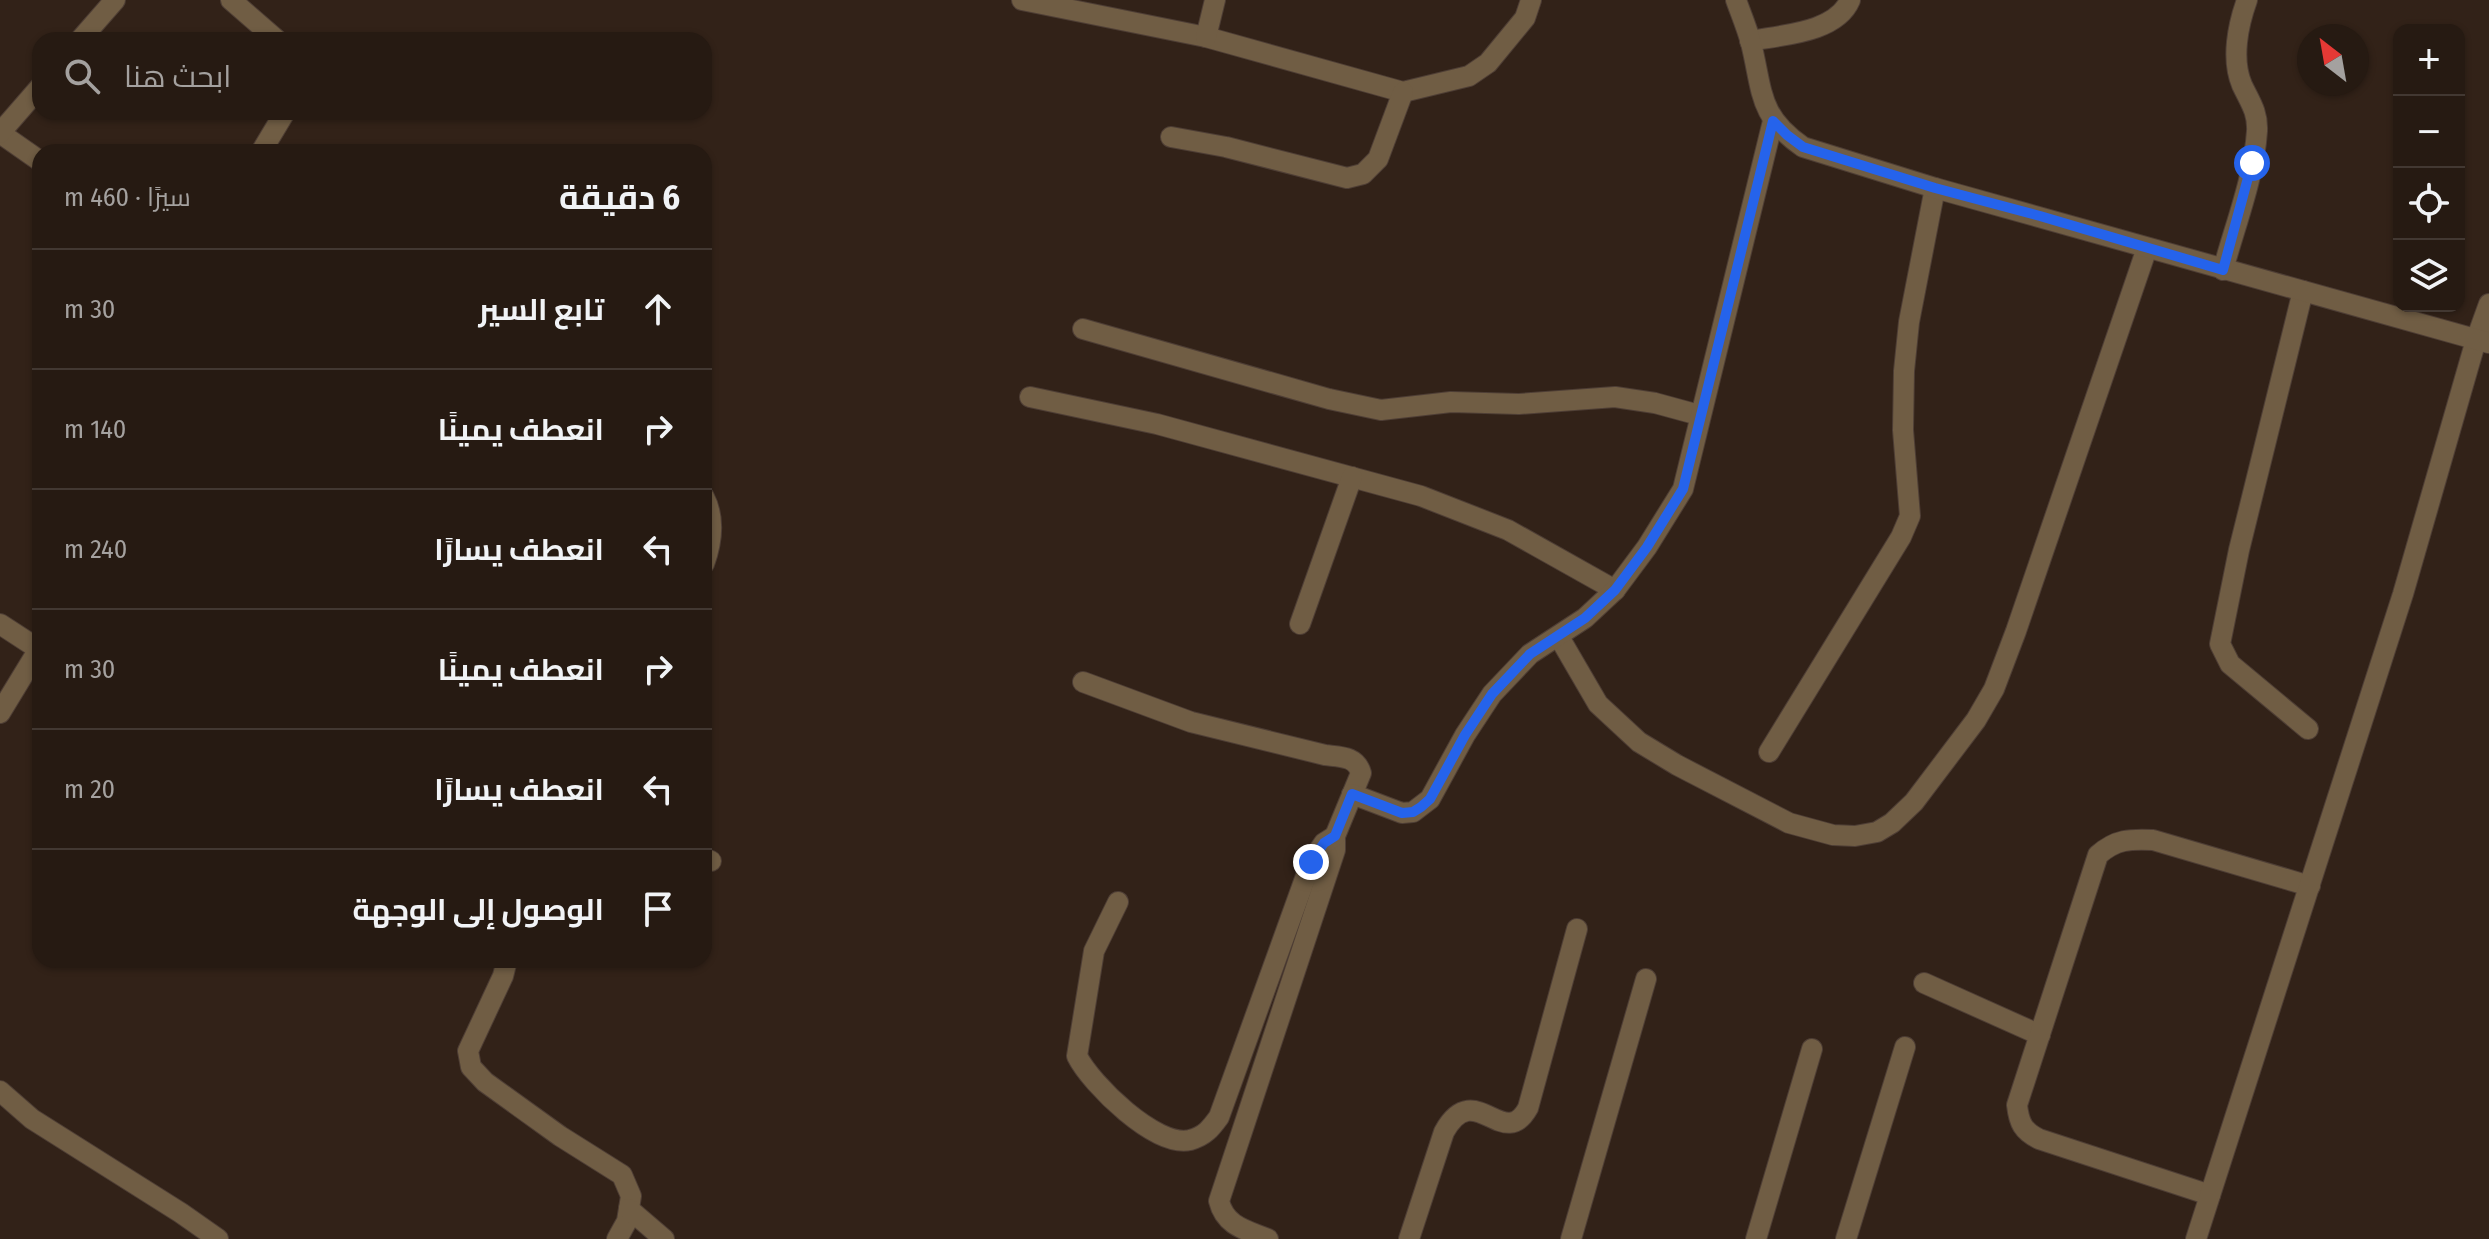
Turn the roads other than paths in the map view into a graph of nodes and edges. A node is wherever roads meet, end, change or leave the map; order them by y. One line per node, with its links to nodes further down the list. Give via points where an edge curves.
1 (115, 0): 9 (street)
2 (231, 0): 10 (street)
3 (1022, 0): 11 (street)
4 (1215, 0): 11 (street)
5 (1531, 0): 13 (street, via 1525,18 1488,63 1458,80)
6 (1736, 0): 12 (street)
7 (1850, 0): 12 (street, via 1826,23)
8 (2247, 0): 23 (street, via 2237,53 2241,82 2256,110 2257,131)
9 (87, 32)
10 (268, 32)
11 (1206, 37): 13 (street)
12 (1750, 41): 16 (street)
13 (1403, 92): 18 (street, via 1378,159 1363,174 1347,178)
14 (32, 96): 17 (street)
15 (280, 120): 19 (street)
16 (1773, 121): 21 (street, via 1803,147); 29 (street)
17 (0, 133): 20 (street)
18 (1171, 137)
19 (266, 144)
20 (32, 155)
21 (1935, 188): 22 (street); 40 (street, via 1904,371 1910,516)
22 (2147, 248): 23 (street); 34 (street, via 1994,689 1923,790 1892,823 1877,832 1833,835 1789,823 1677,765 1639,742 1598,704)
23 (2223, 270): 24 (street)
24 (2303, 291): 27 (street); 39 (street, via 2220,644 2230,664)
25 (2489, 304): 27 (street)
26 (1083, 329): 29 (street, via 1381,410 1451,402 1519,404 1615,397)
27 (2482, 342): 43 (street)
28 (1030, 397): 30 (street, via 1157,424)
29 (1699, 415): 31 (street, via 1683,489)
30 (1352, 477): 31 (street, via 1421,496 1508,530); 33 (street)
31 (1615, 590): 34 (street)
32 (0, 624): 35 (street)
33 (1300, 624)
34 (1559, 637): 41 (street, via 1530,654 1492,694 1421,807 1402,813)
35 (32, 645)
36 (32, 663): 38 (street)
37 (1083, 682): 41 (street, via 1191,722 1355,761 1361,773)
38 (0, 713)
39 (2308, 729)
40 (1769, 752)
41 (1352, 794): 42 (street)
42 (1335, 836): 44 (street, via 1311,862 1219,1117 1207,1132 1188,1141 1146,1127 1094,1080 1077,1056 1094,951); 58 (street, via 1335,850 1219,1201 1222,1214 1233,1224)
43 (2310, 886): 49 (street, via 2153,840 2111,843 2098,855); 53 (street)
44 (1118, 902)
45 (1577, 929): 59 (street, via 1523,1119 1507,1124 1473,1110 1452,1118)
46 (505, 968): 54 (street, via 468,1051 471,1067 510,1100 622,1175 631,1196)
47 (1646, 979): 60 (street)
48 (1924, 983): 49 (street)
49 (2040, 1035): 53 (street, via 2017,1105 2027,1133)
50 (1905, 1047): 62 (street)
51 (1812, 1049): 61 (street)
52 (0, 1091): 55 (street, via 32,1119)
53 (2210, 1195): 63 (street)
54 (629, 1209): 56 (street); 57 (street)
55 (218, 1239)
56 (617, 1239)
57 (664, 1239)
58 (1268, 1239)
59 (1409, 1239)
60 (1571, 1239)
61 (1756, 1239)
62 (1846, 1239)
63 (2196, 1239)

